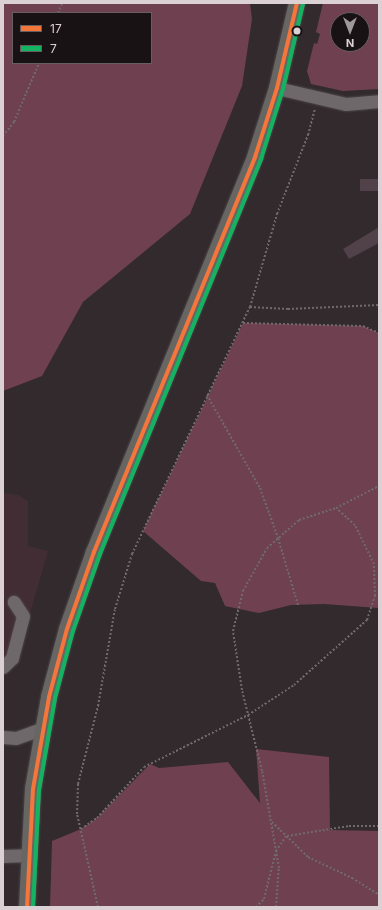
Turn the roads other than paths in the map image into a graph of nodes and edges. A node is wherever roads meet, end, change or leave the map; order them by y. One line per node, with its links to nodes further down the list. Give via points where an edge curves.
1 (297, 3): 2 (main road)
2 (277, 88): 3 (street, via 346,104); 6 (main road, via 245,183 76,597 56,666)
3 (379, 101)
4 (14, 602): 5 (street, via 23,616 12,658)
5 (3, 667)
6 (43, 728): 7 (street, via 16,738); 8 (main road, via 33,789)
7 (3, 737)
8 (28, 855): 9 (street); 10 (main road)
9 (3, 856)
10 (27, 907)

